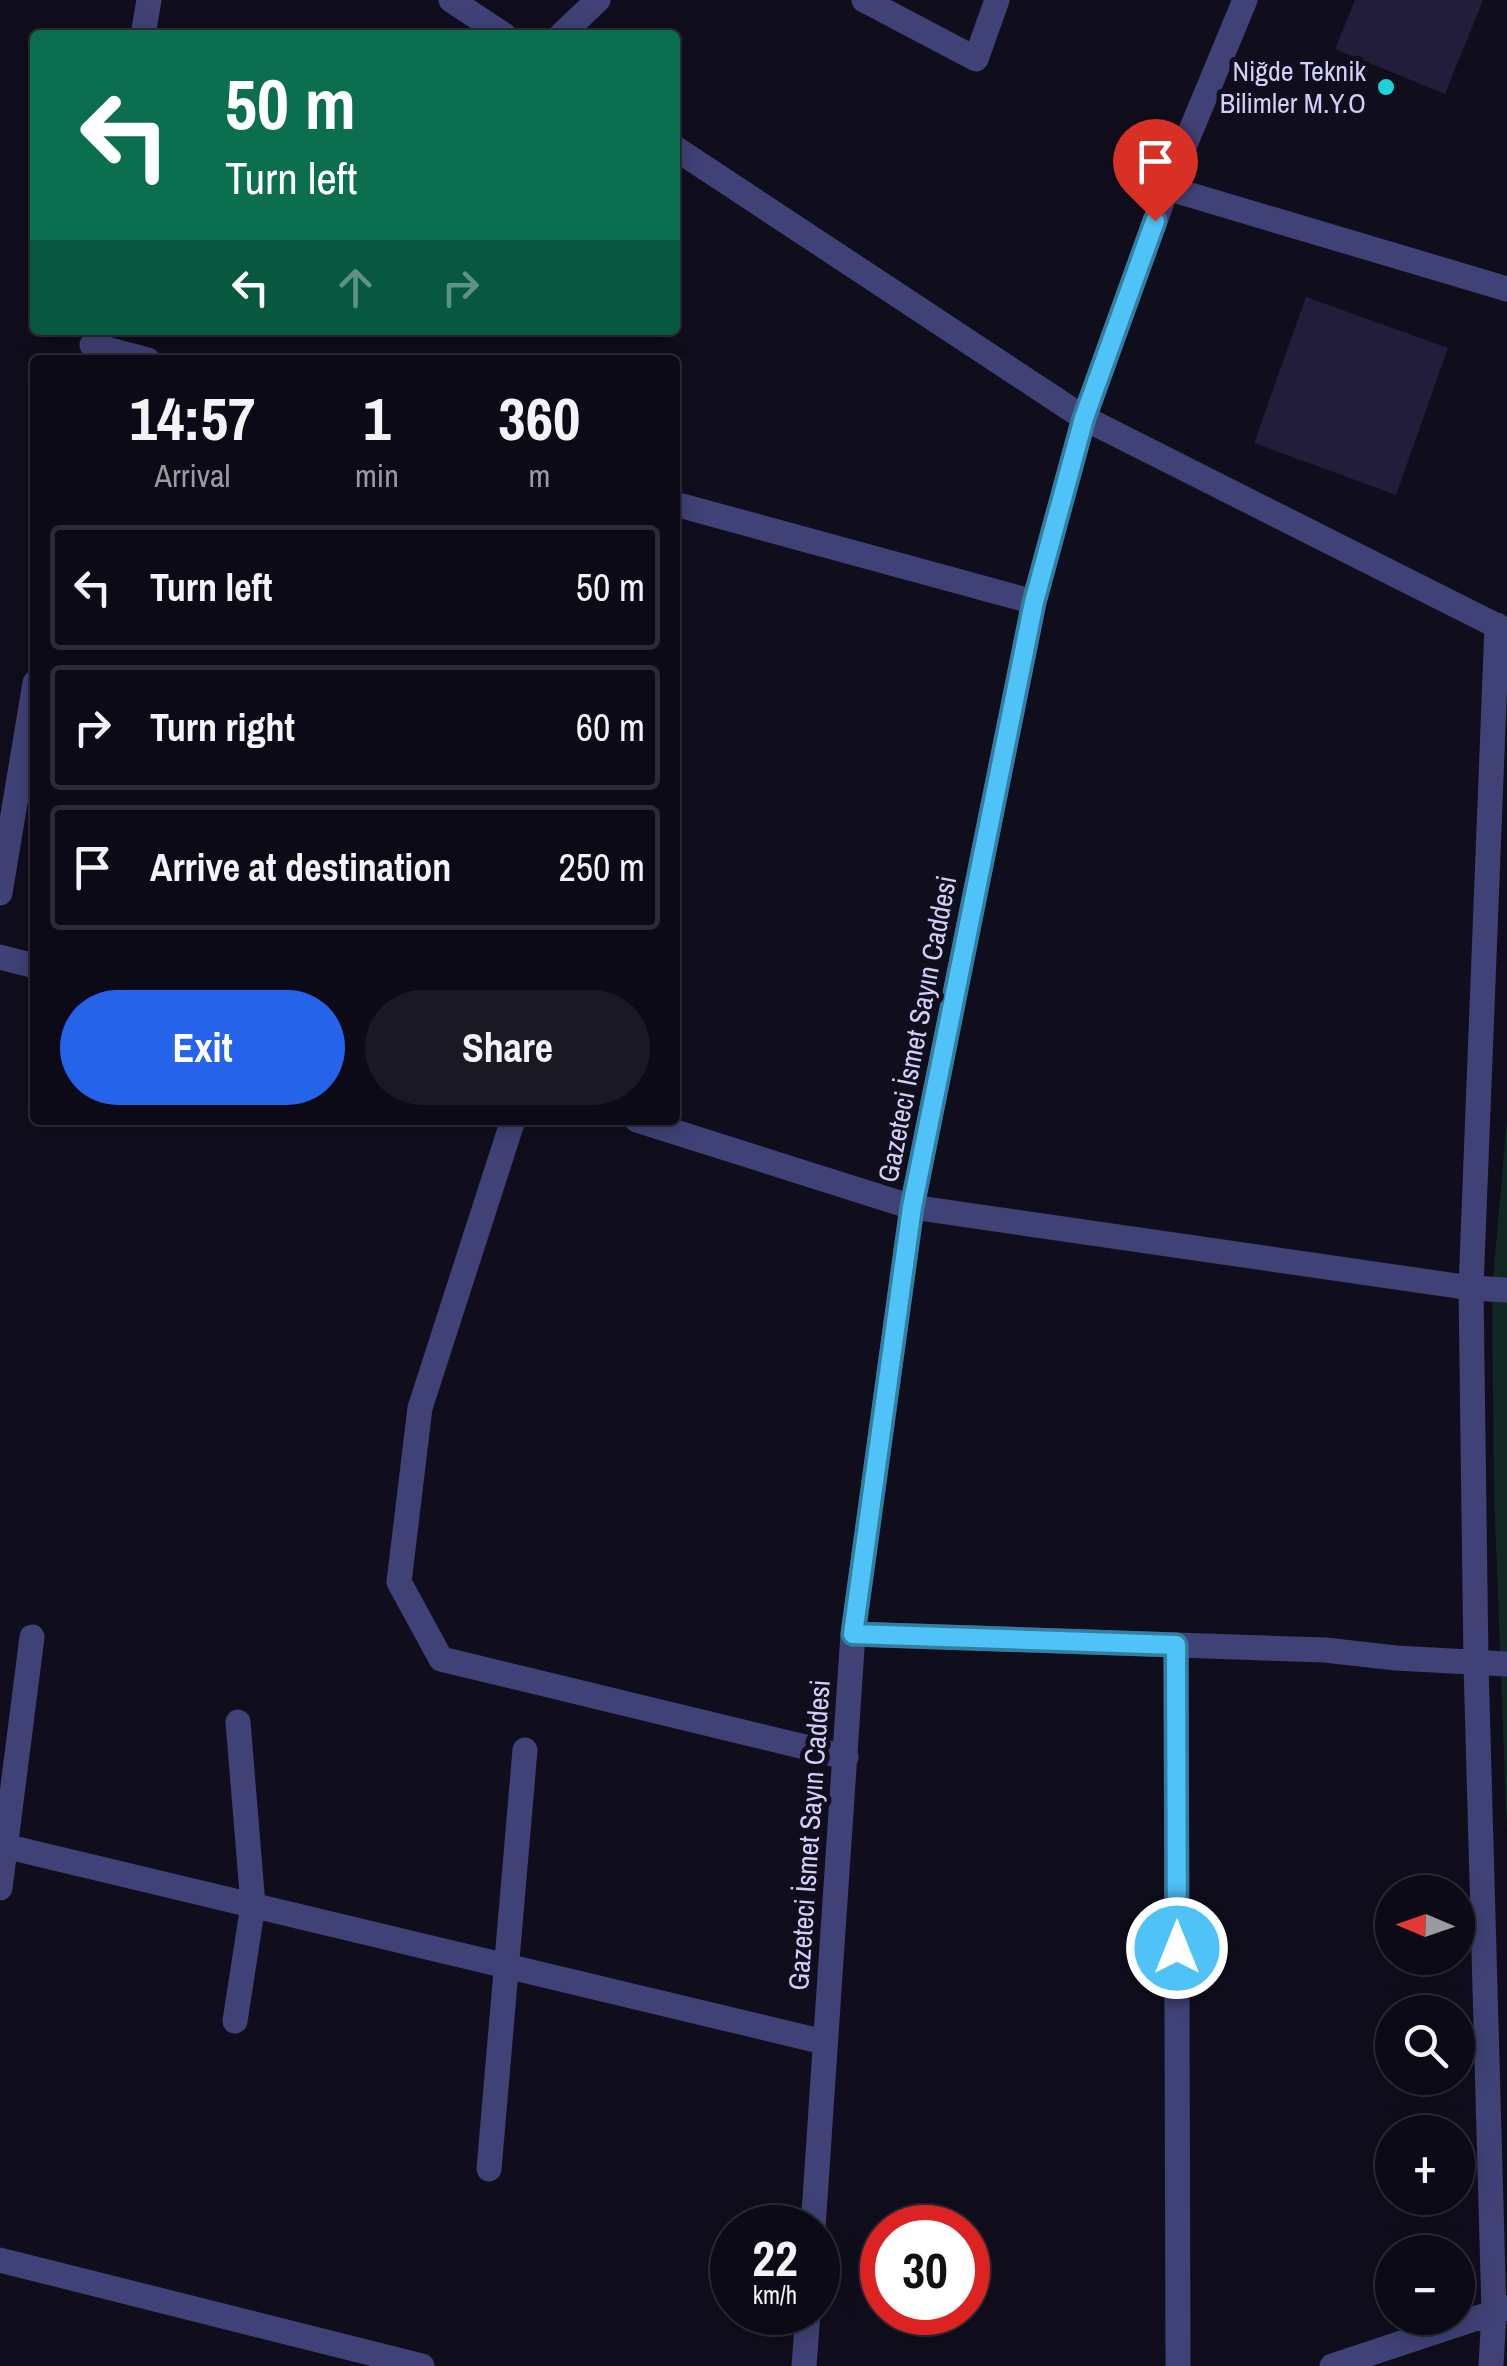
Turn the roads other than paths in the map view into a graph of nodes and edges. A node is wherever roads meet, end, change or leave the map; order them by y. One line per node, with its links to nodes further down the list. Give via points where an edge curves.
1 (149, 0): 7 (street)
2 (451, 0): 8 (street)
3 (598, 0): 9 (street)
4 (864, 0): 5 (street, via 976,60)
5 (996, 0)
6 (1245, 0): 11 (street, Gazeteci İsmet Sayın Caddesi)
7 (145, 30)
8 (496, 30)
9 (565, 30)
10 (680, 151): 15 (street)
11 (1167, 188): 12 (street); 15 (street, Gazeteci İsmet Sayın Caddesi)
12 (1507, 289)
13 (92, 345): 14 (street)
14 (129, 355)
15 (1084, 418): 17 (street, Gazeteci İsmet Sayın Caddesi); 18 (street)
16 (680, 505): 17 (street)
17 (1034, 602): 25 (street, Gazeteci İsmet Sayın Caddesi)
18 (1502, 628): 26 (street)
19 (30, 714): 20 (street)
20 (0, 893)
21 (0, 957): 22 (street)
22 (30, 965)
23 (511, 1125): 35 (street, via 420,1408 400,1582 441,1659)
24 (653, 1125): 25 (street)
25 (912, 1207): 26 (street); 28 (street, Gazeteci İsmet Sayın Caddesi)
26 (1471, 1288): 27 (street); 31 (street)
27 (1507, 1290)
28 (853, 1634): 30 (street); 35 (street, Gazeteci İsmet Sayın Caddesi)
29 (32, 1637): 36 (street)
30 (1176, 1645): 31 (street); 49 (street)
31 (1476, 1664): 32 (street); 45 (street)
32 (1507, 1664)
33 (238, 1722): 38 (street)
34 (524, 1750): 39 (street)
35 (846, 1757): 41 (street, Gazeteci İsmet Sayın Caddesi)
36 (3, 1846): 37 (street); 38 (street)
37 (0, 1888)
38 (253, 1905): 39 (street); 40 (street)
39 (505, 1966): 41 (street); 42 (street)
40 (235, 2022)
41 (824, 2042): 43 (street, Gazeteci İsmet Sayın Caddesi)
42 (489, 2169)
43 (814, 2205)
44 (0, 2260): 47 (street)
45 (1501, 2311): 50 (street); 51 (street)
46 (806, 2335): 48 (street)
47 (422, 2366)
48 (804, 2366)
49 (1178, 2366)
50 (1332, 2366)
51 (1491, 2366)

